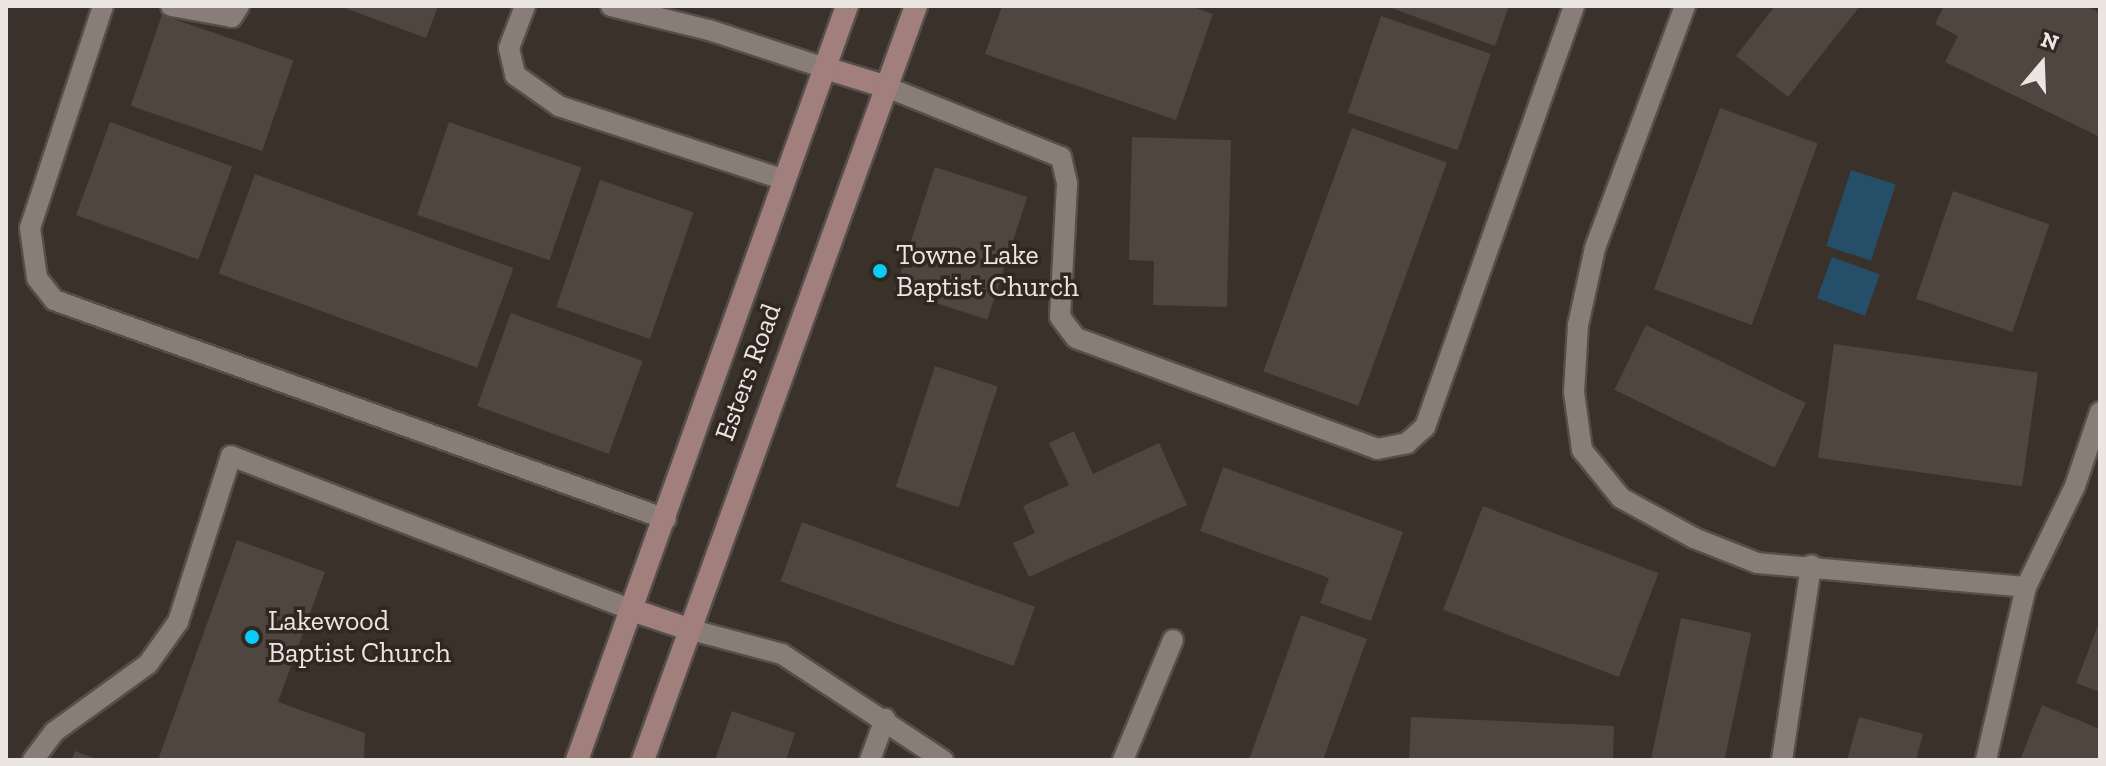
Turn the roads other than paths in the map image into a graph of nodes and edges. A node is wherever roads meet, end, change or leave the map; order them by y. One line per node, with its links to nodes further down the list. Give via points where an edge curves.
1 (103, 6): 14 (lane, via 30,228 37,278 54,300)
2 (171, 6): 3 (lane, via 232,17)
3 (239, 6)
4 (525, 6): 12 (lane, via 509,48 515,75 559,106)
5 (611, 6): 10 (lane, via 709,30)
6 (847, 6): 10 (main road, Esters Road)
7 (916, 6): 11 (main road, Esters Road)
8 (1574, 6): 11 (lane, via 1425,427 1407,443 1377,449 1076,338 1060,317 1067,184 1061,157)
9 (1685, 6): 15 (lane, via 1592,263 1578,325 1574,392 1582,450 1621,498 1694,538 1757,563)
10 (825, 68): 11 (main road); 12 (main road, Esters Road)
11 (884, 86): 18 (main road, Esters Road)
12 (783, 179): 14 (main road, Esters Road)
13 (2100, 412): 16 (lane, via 2075,486)
14 (666, 519): 17 (main road, Esters Road)
15 (1811, 565): 16 (lane); 27 (lane)
16 (2026, 587): 28 (lane)
17 (632, 610): 18 (main road); 21 (lane, via 231,456 178,622 148,664 54,732); 22 (main road, Esters Road)
18 (688, 629): 20 (lane, via 782,654); 23 (main road, Esters Road)
19 (1173, 640): 26 (lane)
20 (885, 719): 24 (lane); 25 (lane)
21 (33, 760)
22 (577, 760)
23 (643, 760)
24 (870, 760)
25 (943, 760)
26 (1123, 760)
27 (1782, 760)
28 (1986, 760)

